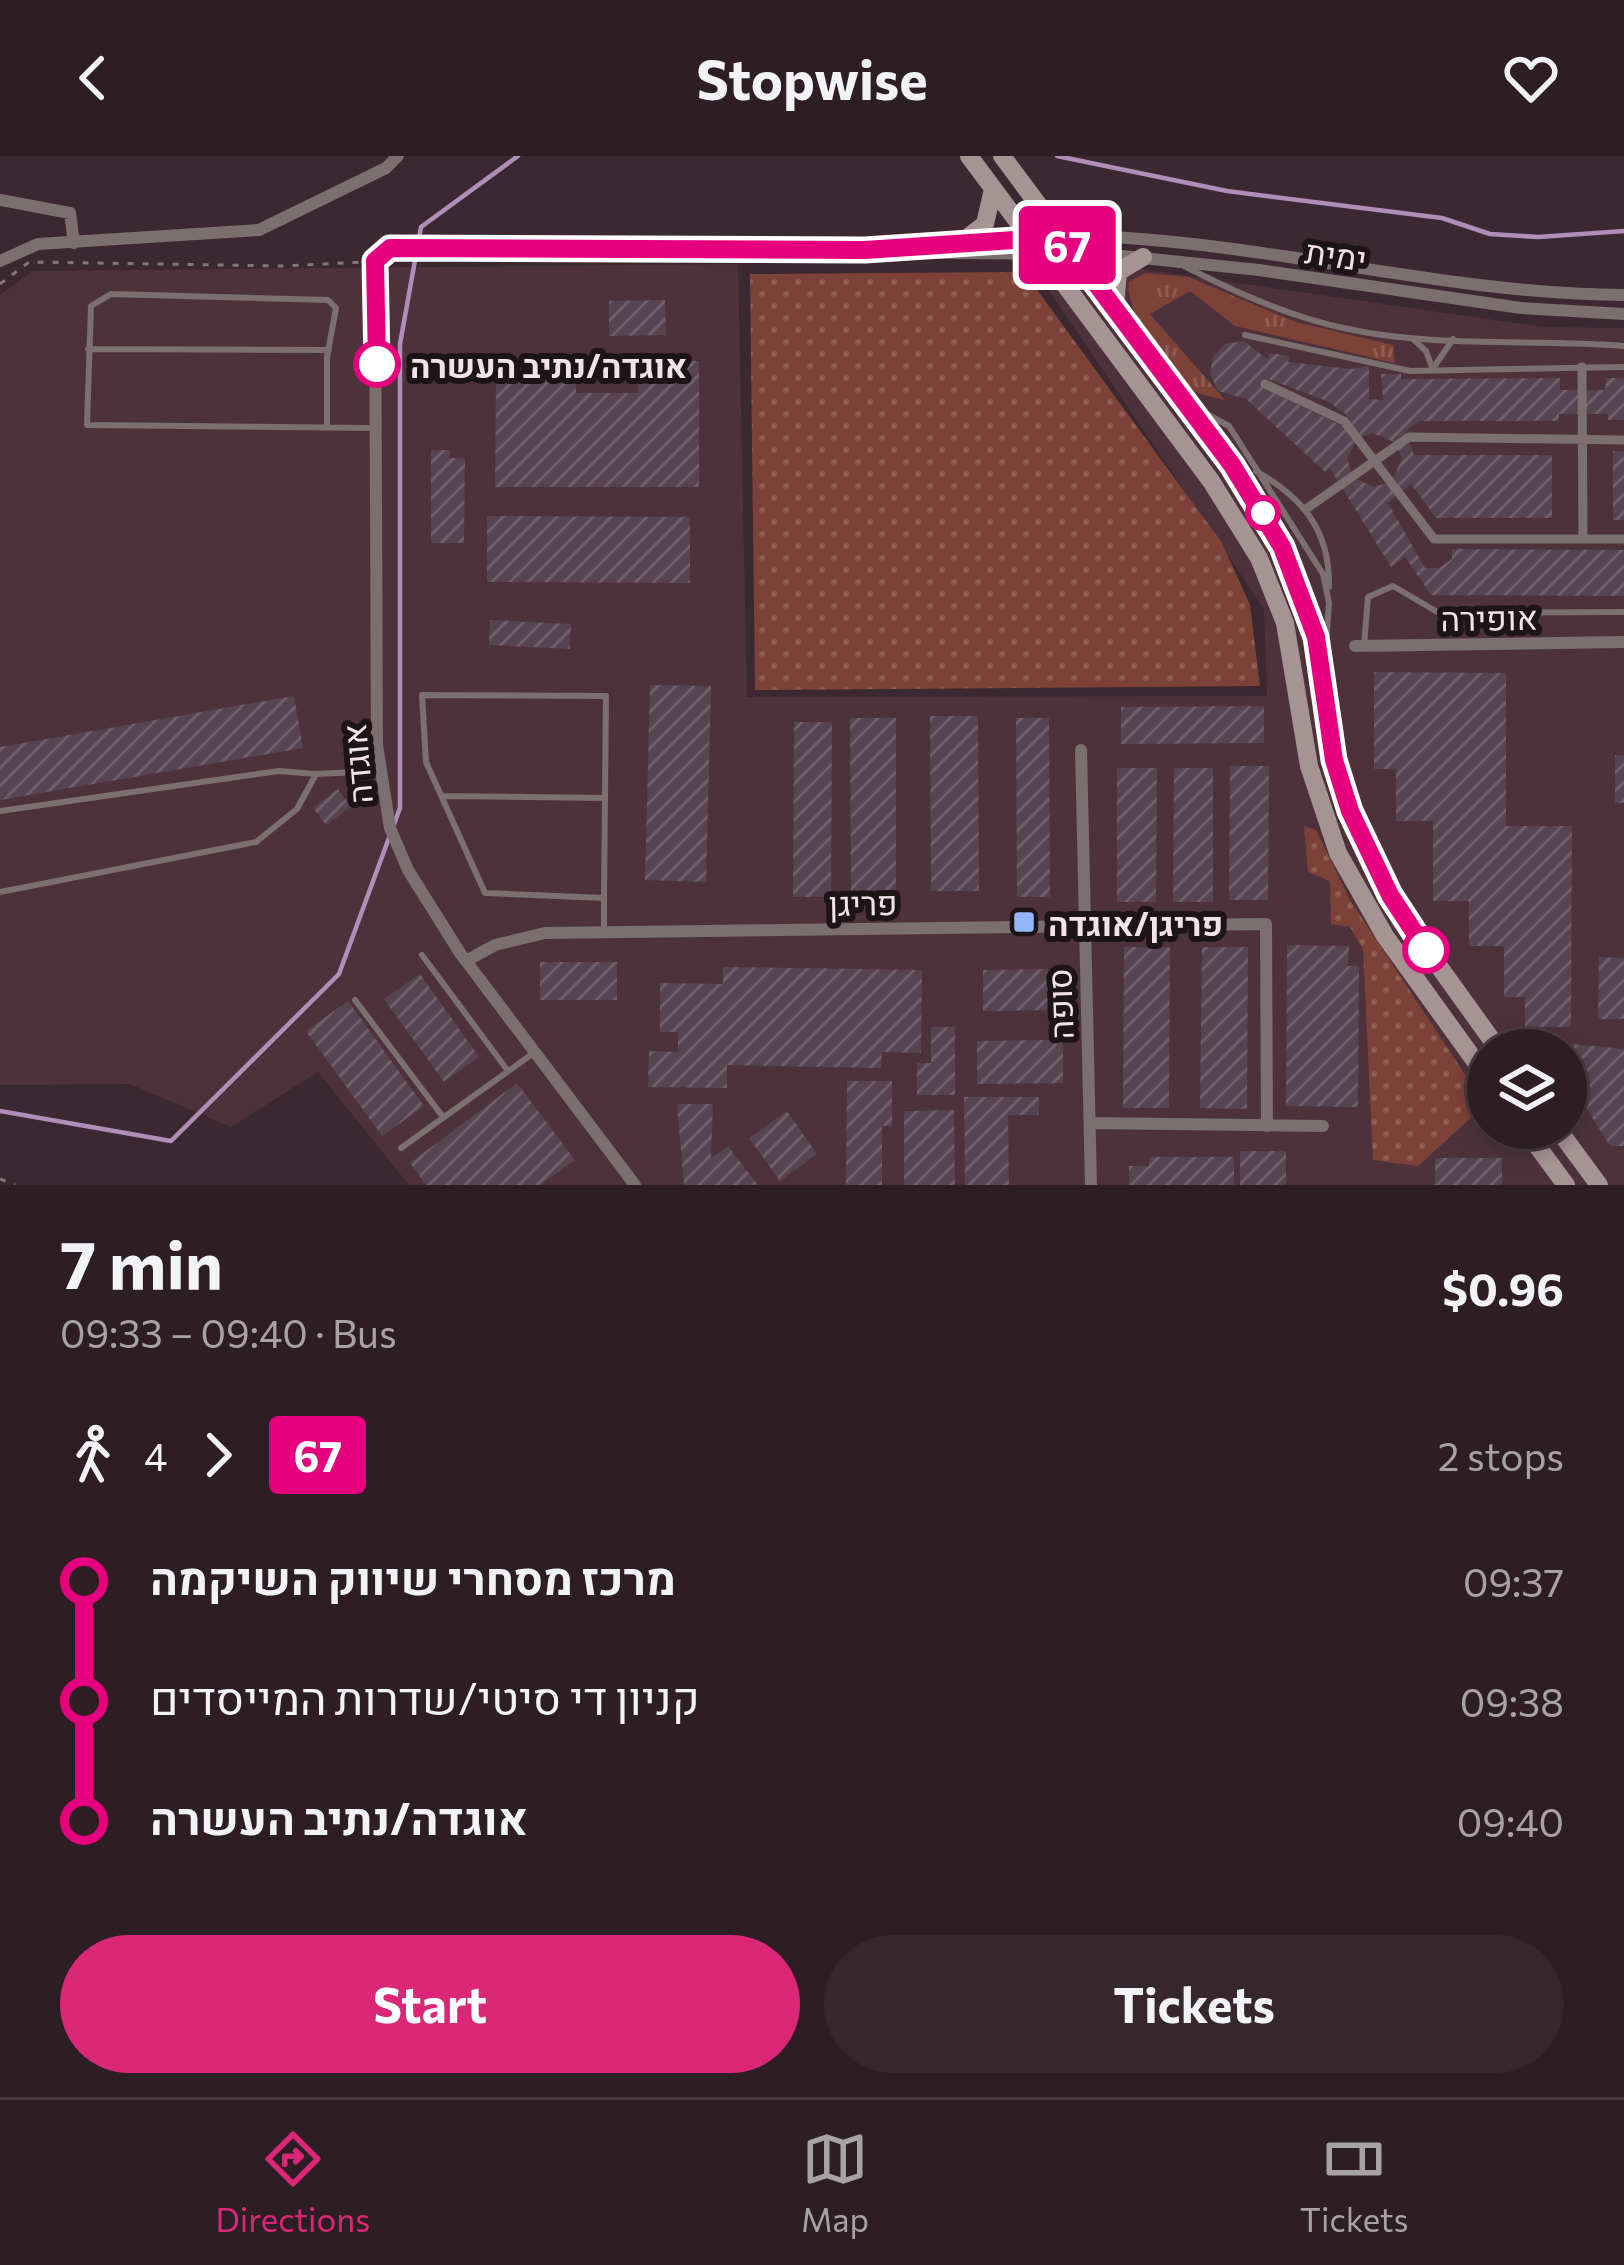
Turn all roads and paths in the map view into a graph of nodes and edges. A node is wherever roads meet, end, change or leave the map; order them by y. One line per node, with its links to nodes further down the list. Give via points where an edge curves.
1 (398, 156): 7 (street, via 259,230)
2 (969, 156): 4 (main road)
3 (1002, 156): 9 (main road)
4 (993, 189): 6 (main road, via 986,224); 8 (main road)
5 (0, 200): 7 (street, via 70,213)
6 (963, 241): 8 (street); 10 (street)
7 (74, 243): 13 (street, via 38,244)
8 (1034, 245): 9 (street); 10 (street); 58 (main road, via 1219,492 1258,558 1285,623 1309,766 1338,853 1385,936)
9 (1067, 245): 11 (street, ימית); 16 (street, ימית, via 1196,245); 17 (main road)
10 (913, 249): 14 (street, via 390,248)
11 (1143, 257): 12 (street, ימית); 17 (main road, via 1118,272)
12 (1170, 260): 18 (street, ימית); 20 (lane, via 1316,321)
13 (0, 261)
14 (375, 261): 15 (path, via 28,262); 31 (street, אוגדה)
15 (0, 284)
16 (1624, 295)
17 (1115, 311): 29 (main road)
18 (1624, 314)
19 (1245, 335): 27 (lane, via 1394,369)
20 (1409, 337): 21 (lane); 27 (lane)
21 (1453, 339): 22 (lane); 27 (lane)
22 (1624, 346)
23 (88, 349): 24 (lane); 24 (lane, via 91,306 111,294 134,294 315,296 336,308); 30 (lane, via 87,425)
24 (329, 350): 30 (lane)
25 (1582, 367): 26 (lane); 27 (lane); 32 (street)
26 (1624, 367)
27 (1433, 370)
28 (1265, 384): 34 (street, via 1344,421)
29 (1185, 405): 35 (lane, via 1229,426); 43 (main road, via 1282,547 1310,615)
30 (327, 426): 31 (lane)
31 (377, 428): 45 (street, אוגדה)
32 (1582, 440): 33 (street); 34 (street, via 1409,437); 38 (street)
33 (1624, 440)
34 (1376, 460): 36 (street); 38 (street, via 1434,539)
35 (1256, 471): 36 (lane); 39 (lane, via 1317,562)
36 (1306, 509): 39 (lane, via 1328,551)
37 (1624, 538): 38 (street)
38 (1583, 539)
39 (1329, 603): 43 (lane)
40 (1624, 612): 42 (lane, via 1439,613 1394,586 1368,597)
41 (1624, 642): 42 (street, אופירה)
42 (1359, 646)
43 (1323, 680): 57 (main road, via 1334,760 1362,843)
44 (1081, 750): 52 (street, סופה)
45 (380, 771): 46 (lane); 55 (street, אוגדה, via 390,828 408,869)
46 (316, 775): 49 (lane, via 279,771); 50 (lane, via 297,808 256,842)
47 (442, 796): 48 (lane); 48 (lane, via 426,762 422,695 605,696); 51 (lane, via 485,893)
48 (604, 798): 51 (lane)
49 (0, 811)
50 (0, 892)
51 (604, 898): 53 (lane)
52 (1084, 927): 53 (street, פריגן); 62 (street, סופה); 63 (street, פריגן, via 1266,924)
53 (604, 932): 55 (street, פריגן, via 519,937)
54 (422, 955): 60 (lane)
55 (466, 961): 59 (street, אוגדה)
56 (355, 1000): 61 (lane)
57 (1484, 1029)
58 (1467, 1050)
59 (535, 1052): 60 (lane); 70 (street, אוגדה)
60 (508, 1071): 61 (lane)
61 (443, 1117): 65 (lane)
62 (1090, 1123): 63 (street); 71 (street, סופה)
63 (1267, 1126): 64 (street)
64 (1323, 1126)
65 (400, 1148)
66 (1539, 1149): 72 (main road)
67 (1572, 1149): 73 (main road)
68 (0, 1179): 69 (path)
69 (15, 1185)
70 (634, 1185)
71 (1091, 1185)
72 (1566, 1185)
73 (1599, 1185)

